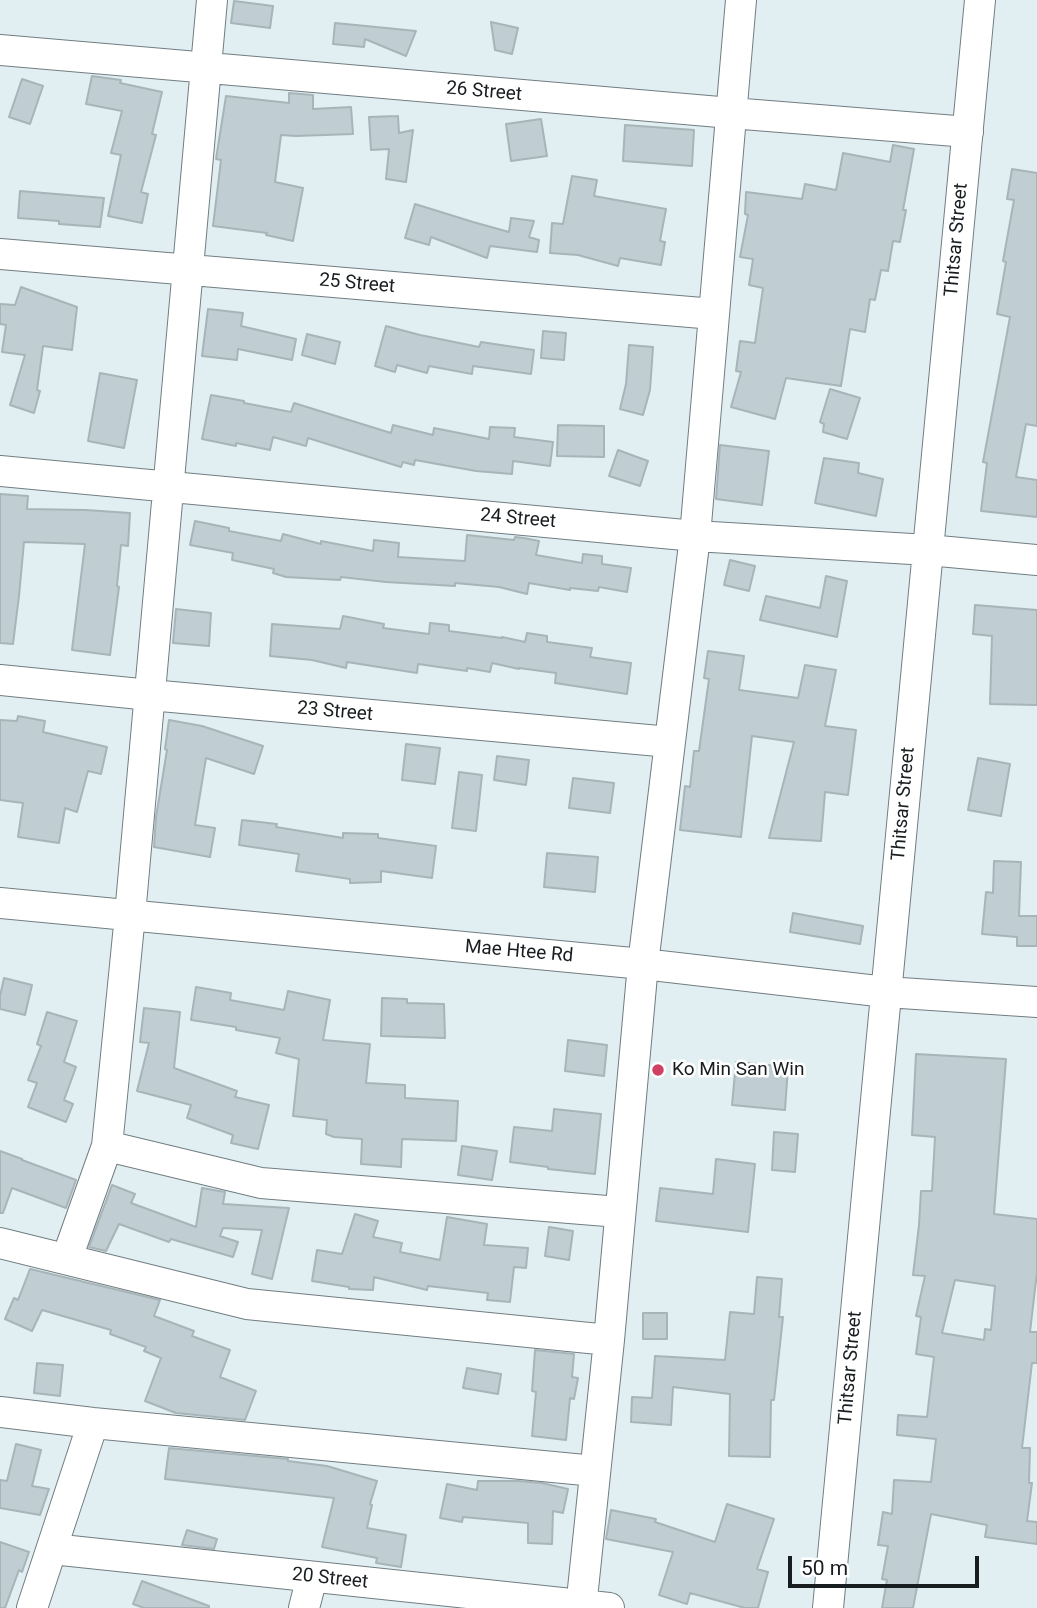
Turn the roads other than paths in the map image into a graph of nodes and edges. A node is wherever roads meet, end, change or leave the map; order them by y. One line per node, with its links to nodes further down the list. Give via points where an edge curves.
1 (212, 0): 5 (street)
2 (741, 0): 6 (street)
3 (980, 0): 7 (street, Thitsar Street)
4 (0, 50): 5 (street, 26 Street)
5 (207, 67): 6 (street, 26 Street); 9 (street)
6 (731, 113): 7 (street, 26 Street); 10 (street)
7 (968, 132): 14 (street, Thitsar Street)
8 (0, 254): 9 (street, 25 Street)
9 (189, 270): 10 (street, 25 Street); 12 (street)
10 (714, 314): 13 (street)
11 (0, 471): 12 (street, 24 Street)
12 (169, 486): 13 (street, 24 Street); 17 (street)
13 (695, 536): 14 (street, 24 Street); 18 (street)
14 (928, 550): 15 (street, 24 Street); 22 (street, Thitsar Street)
15 (1037, 560)
16 (0, 680): 17 (street, 23 Street)
17 (150, 695): 18 (street, 23 Street); 20 (street)
18 (670, 742): 21 (street)
19 (0, 903): 20 (street, Mae Htee Rd)
20 (130, 915): 21 (street, Mae Htee Rd); 24 (street)
21 (643, 964): 22 (street, Mae Htee Rd); 25 (street)
22 (886, 992): 23 (street, Mae Htee Rd); 37 (street, Thitsar Street)
23 (1037, 1002)
24 (107, 1146): 25 (street, via 261,1183); 27 (street)
25 (619, 1212): 28 (street)
26 (0, 1242): 27 (street)
27 (67, 1258): 28 (street, via 247,1304)
28 (609, 1340): 31 (street)
29 (0, 1412): 30 (street)
30 (93, 1423): 31 (street); 32 (street)
31 (595, 1471): 34 (street)
32 (52, 1549): 33 (street, 20 Street); 35 (street)
33 (312, 1577): 34 (street, 20 Street); 36 (street)
34 (590, 1607)
35 (32, 1608)
36 (304, 1608)
37 (828, 1608)

